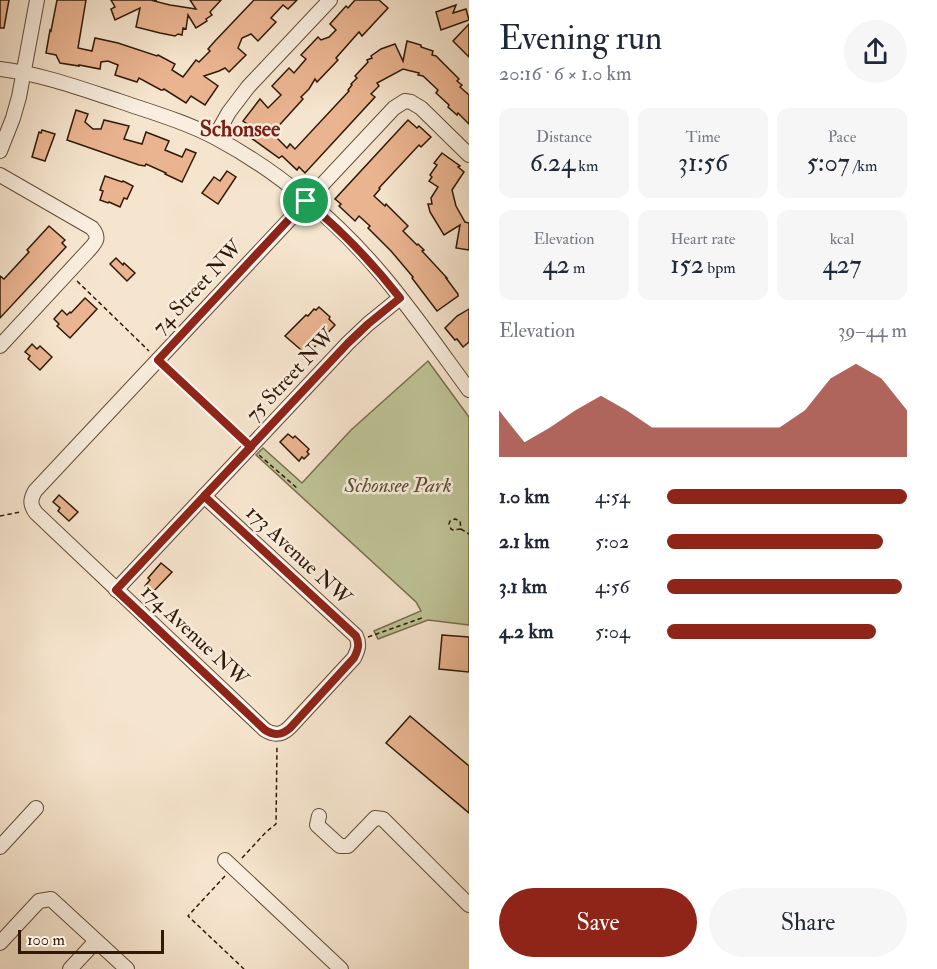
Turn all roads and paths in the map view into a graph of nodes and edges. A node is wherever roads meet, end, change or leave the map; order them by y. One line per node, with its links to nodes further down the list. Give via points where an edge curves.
1 (37, 0): 4 (street)
2 (330, 0): 5 (street, via 248,87)
3 (0, 69): 4 (street)
4 (24, 73): 5 (street, via 143,109); 6 (street)
5 (214, 137): 9 (street, via 254,161)
6 (0, 151)
7 (469, 155): 9 (street, 74 Street NW, via 422,108 405,101)
8 (0, 175): 10 (street, via 97,234)
9 (306, 201): 11 (street, via 345,235); 13 (street, 74 Street NW)
10 (68, 273): 12 (street); 13 (path)
11 (400, 298): 14 (street); 16 (street, 75 Street NW, via 348,343)
12 (0, 346)
13 (158, 360): 16 (path); 19 (street, 74 Street NW, via 35,491)
14 (465, 375): 15 (street)
15 (469, 390)
16 (251, 447): 17 (path); 18 (street, 75 Street NW)
17 (297, 488)
18 (204, 496): 23 (street, 75 Street NW); 25 (street, 173 Avenue NW, via 356,636)
19 (33, 509): 20 (path); 23 (street, 174 Avenue NW)
20 (0, 516)
21 (461, 529): 21 (path, via 460,521 455,519 448,524 453,531); 22 (path)
22 (469, 534)
23 (116, 590): 26 (street, 174 Avenue NW, via 265,730)
24 (422, 618): 25 (path)
25 (359, 644): 26 (street, via 354,658 290,728)
26 (279, 734): 30 (path, via 276,824)
27 (36, 808): 29 (street)
28 (319, 816): 32 (street, via 317,825 340,846 348,846 375,818 383,819)
29 (0, 847)
30 (242, 858)
31 (226, 866): 37 (path, via 188,916); 38 (street)
32 (469, 905)
33 (96, 941): 34 (street, via 56,902 45,899 33,906); 35 (street); 36 (street)
34 (0, 942)
35 (70, 969)
36 (127, 969)
37 (244, 969)
38 (341, 969)

